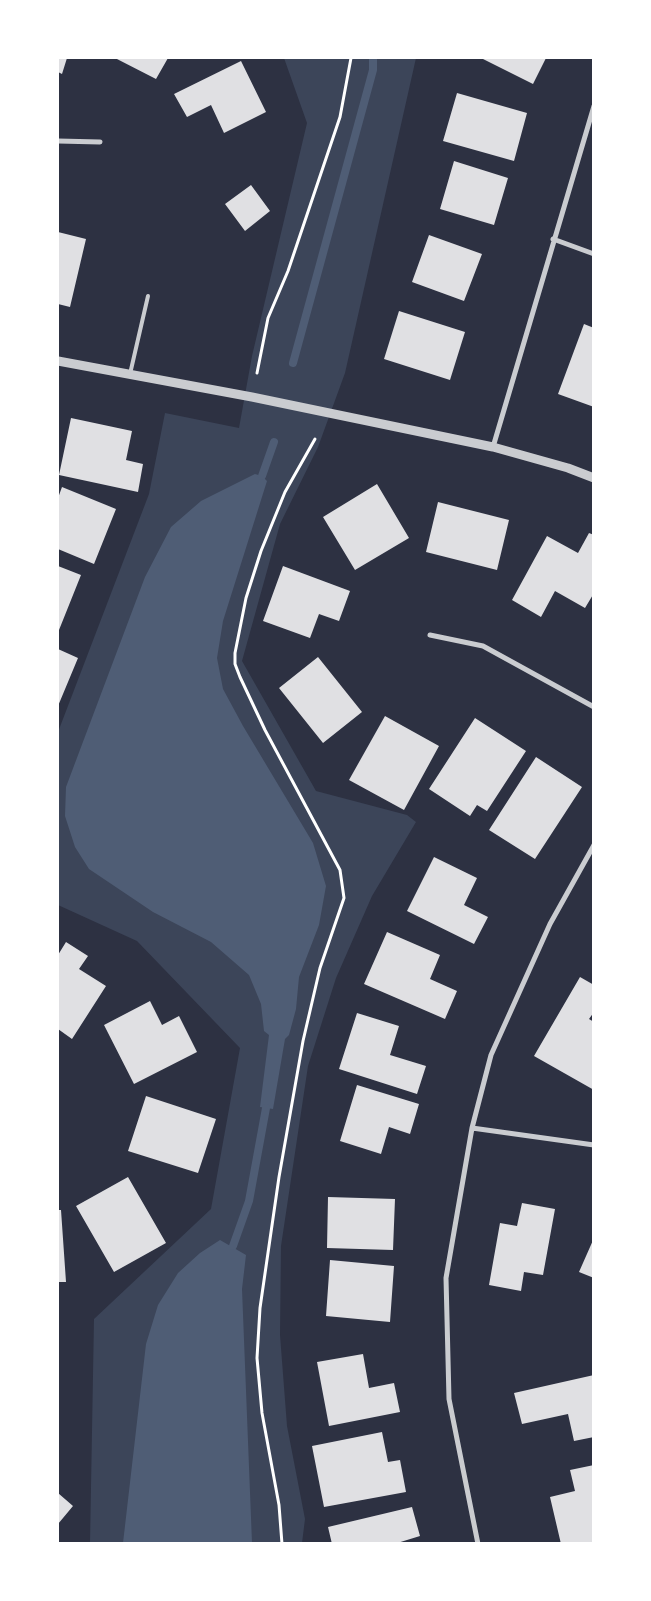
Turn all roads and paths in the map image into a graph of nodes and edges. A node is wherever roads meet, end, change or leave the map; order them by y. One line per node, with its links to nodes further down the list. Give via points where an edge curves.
1 (351, 58): 9 (path, via 340,117 288,271 268,318)
2 (594, 106): 5 (street)
3 (58, 141): 4 (street)
4 (100, 142)
5 (553, 239): 6 (street); 12 (street)
6 (594, 254)
7 (148, 296): 10 (lane)
8 (58, 361): 10 (street)
9 (257, 373)
10 (130, 374): 12 (street)
11 (315, 439): 19 (path, via 285,492 261,551 246,598 235,653 235,664 264,730 340,870 344,898 320,968 303,1041 260,1308 257,1358)
12 (493, 447): 13 (street)
13 (594, 478)
14 (430, 634): 15 (street, via 483,646)
15 (594, 707)
16 (594, 845): 17 (street, via 550,924 491,1055)
17 (472, 1128): 18 (street); 20 (street, via 446,1278 449,1399)
18 (594, 1145)
19 (282, 1544)
20 (478, 1544)

